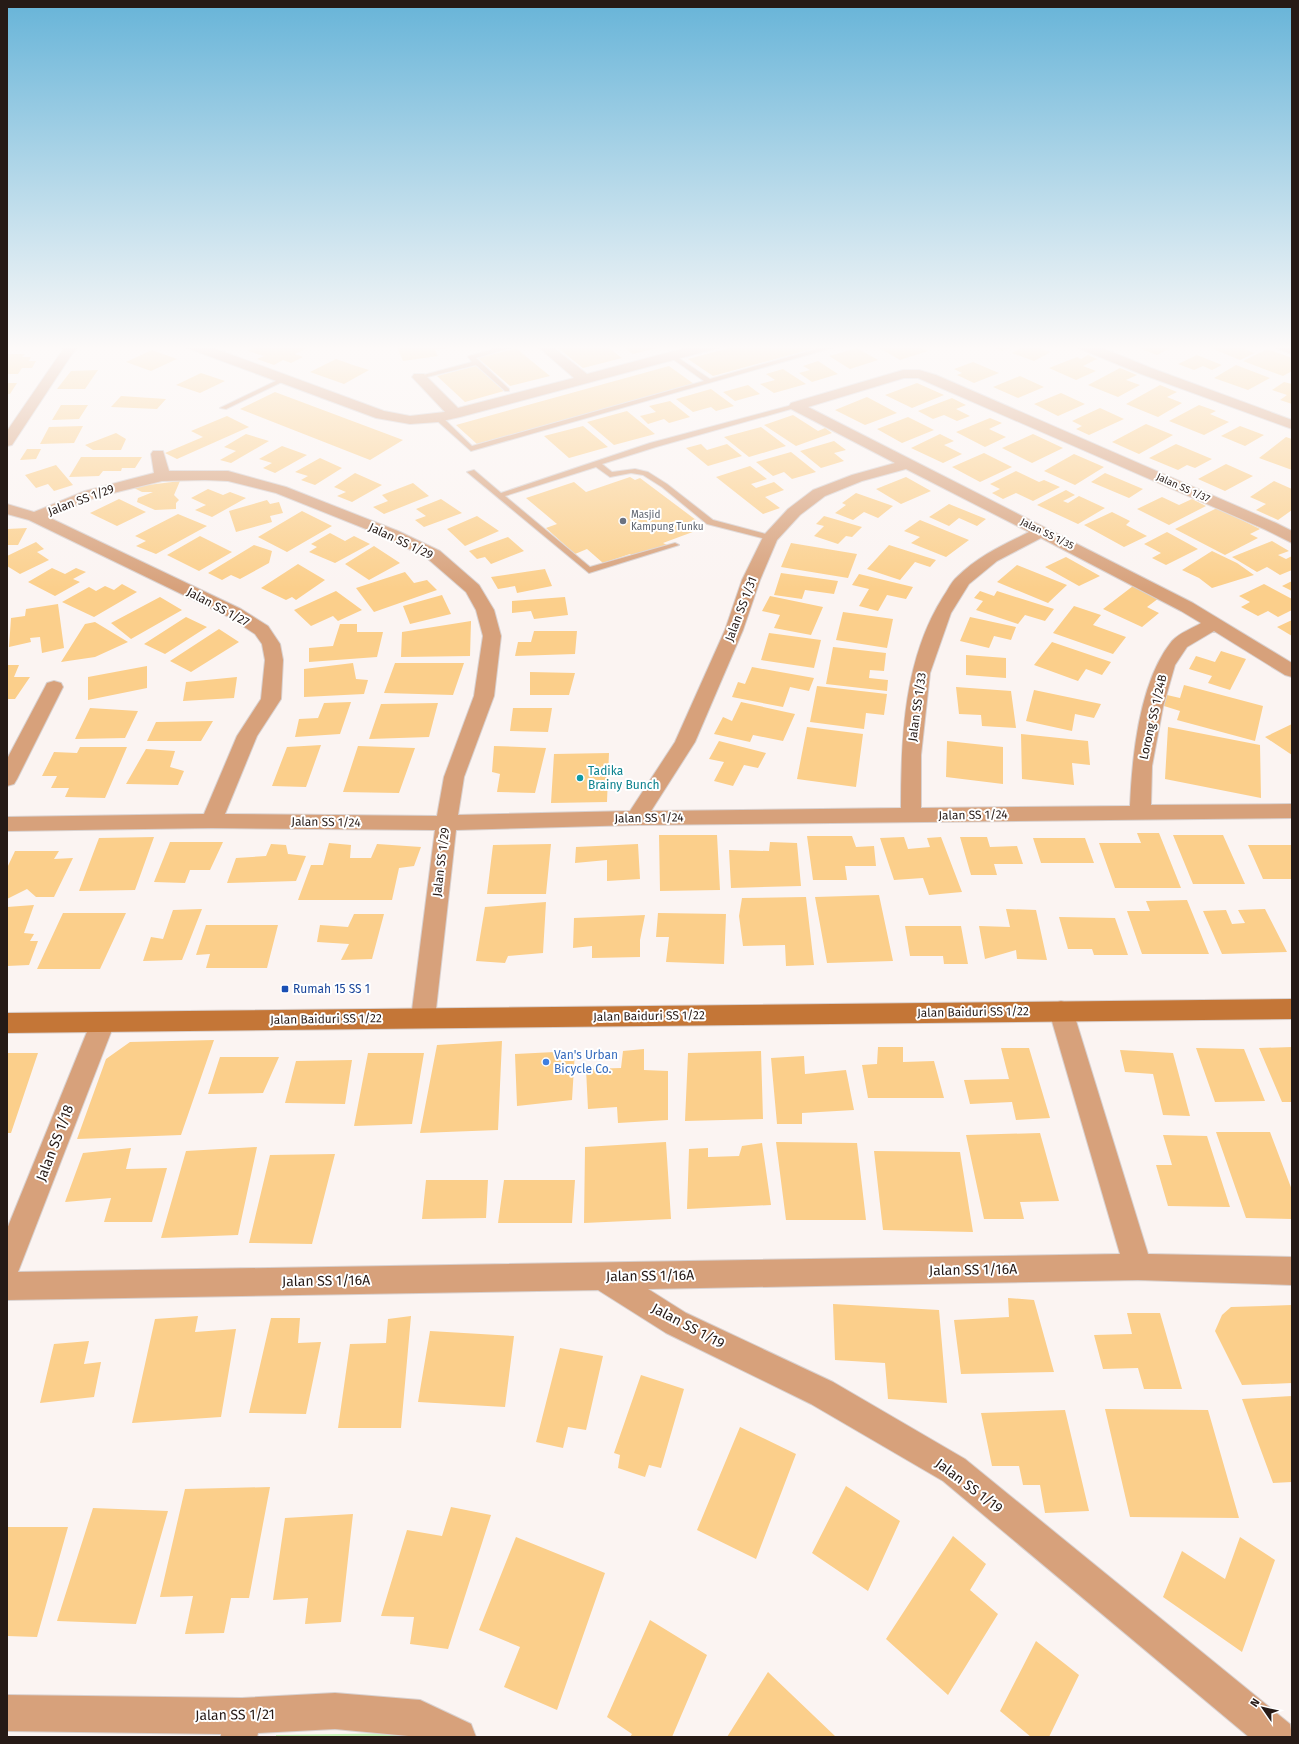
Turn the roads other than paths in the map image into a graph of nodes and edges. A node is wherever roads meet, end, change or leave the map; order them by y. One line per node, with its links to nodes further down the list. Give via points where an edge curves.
1 (17, 426): 7 (street)
2 (447, 426): 3 (lane, via 472,449)
3 (552, 426)
4 (718, 426): 9 (lane)
5 (835, 426): 10 (street, Jalan SS 1/35)
6 (1042, 426): 18 (street, Jalan SS 1/37)
7 (7, 442)
8 (158, 454): 12 (street)
9 (596, 463): 13 (lane); 17 (lane, via 610,475 639,471 652,477 710,522)
10 (906, 464): 16 (street, Jalan SS 1/35); 17 (street, Jalan SS 1/31, via 819,492 794,512)
11 (472, 472): 13 (lane)
12 (162, 476): 15 (street, Jalan SS 1/29, via 91,494); 29 (street, Jalan SS 1/29, via 228,476 281,490 392,534 434,555 473,589 484,610 492,636 484,696 454,777)
13 (499, 496): 19 (lane, via 589,570)
14 (7, 509): 15 (street, Jalan SS 1/27)
15 (35, 516): 28 (street, Jalan SS 1/27, via 235,613 262,630 271,644 274,660 271,699 247,736)
16 (1041, 532): 20 (street, Jalan SS 1/35, via 1081,550); 26 (street, Jalan SS 1/33, via 991,557 962,581 942,614 921,673 911,755)
17 (770, 538): 27 (street, Jalan SS 1/31, via 751,580 734,630 685,742)
18 (1292, 538)
19 (675, 546)
20 (1215, 623): 21 (street, Jalan SS 1/35); 25 (street, Lorong SS 1/24B, via 1180,643 1166,665 1153,707 1142,766)
21 (1292, 671)
22 (54, 687): 23 (street)
23 (7, 780)
24 (1292, 811): 25 (street, Jalan SS 1/24)
25 (1140, 812): 26 (street, Jalan SS 1/24)
26 (912, 816): 27 (street, Jalan SS 1/24)
27 (636, 818): 29 (street, Jalan SS 1/24)
28 (212, 821): 29 (street, Jalan SS 1/24); 30 (street, Jalan SS 1/24)
29 (446, 823): 33 (street, Jalan SS 1/29)
30 (7, 824)
31 (1292, 1009): 32 (street, Jalan Baiduri SS 1/22)
32 (1062, 1011): 33 (street, Jalan Baiduri SS 1/22); 37 (street)
33 (423, 1018): 35 (street, Jalan Baiduri SS 1/22)
34 (7, 1022): 35 (street, Jalan Baiduri SS 1/22)
35 (103, 1022): 36 (street, Jalan SS 1/18)
36 (7, 1265)
37 (1138, 1267): 38 (street, Jalan SS 1/16A); 39 (street, Jalan SS 1/16A)
38 (1292, 1272)
39 (603, 1277): 40 (street, Jalan SS 1/16A); 44 (street, Jalan SS 1/19, via 676,1323 822,1393 954,1470)
40 (7, 1286)
41 (7, 1713): 42 (street, Jalan SS 1/21)
42 (241, 1727): 43 (street, Jalan SS 1/21, via 335,1711 420,1718)
43 (458, 1737)
44 (1277, 1737)

